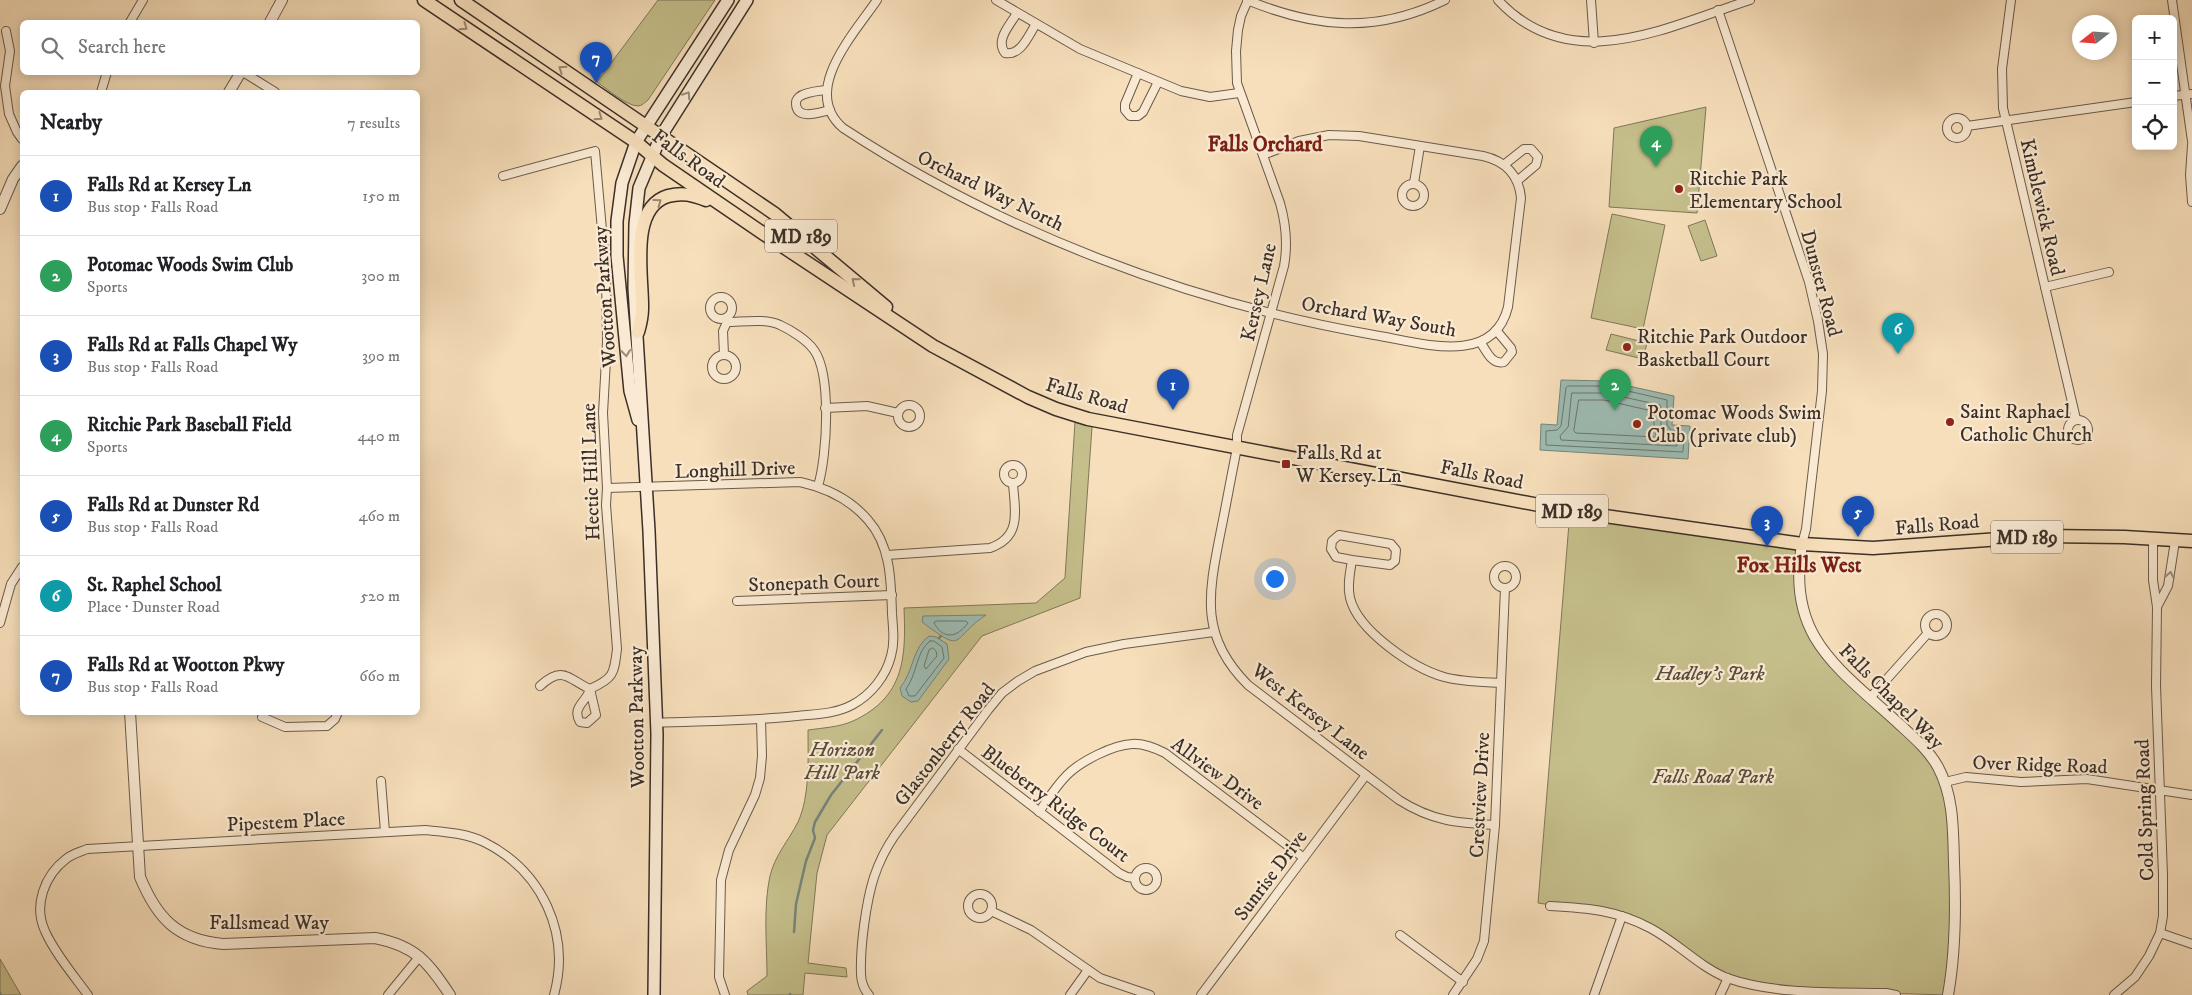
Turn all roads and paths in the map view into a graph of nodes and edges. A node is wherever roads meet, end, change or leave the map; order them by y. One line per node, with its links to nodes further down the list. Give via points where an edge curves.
1 (143, 0): 19 (street)
2 (286, 0): 16 (street)
3 (424, 0): 43 (main road, Falls Road / MD 189, one-way to 43)
4 (461, 0): 38 (main road, Falls Road / MD 189, one-way to 4)
5 (728, 0): 38 (main road, Wootton Parkway)
6 (747, 0): 41 (main road, Wootton Parkway, one-way to 6)
7 (877, 0): 32 (street, Orchard Way North, via 834,63)
8 (996, 0): 18 (street)
9 (1248, 0): 10 (street, via 1287,16 1344,24 1383,21); 33 (street, Kersey Lane, via 1241,16 1236,51)
10 (1445, 0)
11 (1498, 0): 23 (street, via 1535,28 1566,39)
12 (1591, 0): 23 (street)
13 (1750, 0): 17 (street)
14 (2011, 0): 37 (street, Kimblewick Road, via 2001,82)
15 (2172, 0): 34 (street)
16 (280, 5): 20 (street)
17 (1718, 10): 23 (street, via 1624,40); 76 (street, Dunster Road, via 1809,282 1818,322 1823,354 1822,391)
18 (1018, 13): 21 (street); 21 (street, via 1001,41 1000,48 1005,54 1018,52)
19 (131, 20)
20 (271, 20)
21 (1036, 24): 24 (street, via 1080,49)
22 (6, 32): 40 (street, via 10,50 4,86 9,114)
23 (1594, 43)
24 (1138, 73): 28 (street); 28 (street, via 1125,104 1130,116 1143,112)
25 (105, 75): 29 (street)
26 (240, 75): 30 (street)
27 (247, 75): 31 (street)
28 (1158, 82): 33 (street, via 1201,97)
29 (102, 90)
30 (230, 90)
31 (272, 90)
32 (826, 90): 36 (street, Orchard Way North); 36 (street, via 800,96 796,107 807,115)
33 (1239, 93): 46 (street, Kersey Lane)
34 (2189, 94): 42 (street)
35 (2132, 103): 37 (street)
36 (830, 110): 58 (street, Orchard Way North, via 836,122 850,133 994,212 1139,273)
37 (2006, 121): 39 (street); 57 (street, Kimblewick Road)
38 (646, 126): 41 (main road, Falls Road / MD 189); 43 (main road, Wootton Parkway)
39 (1967, 126)
40 (20, 136)
41 (661, 136): 47 (main road, Wootton Parkway); 62 (main road, Falls Road / MD 189, one-way to 41, via 775,214)
42 (2192, 140)
43 (636, 142): 47 (main road, Falls Road / MD 189); 67 (main road, Wootton Parkway, one-way to 67, via 622,183 617,256 630,391)
44 (2192, 145): 53 (street)
45 (1420, 146): 46 (street, via 1359,136 1329,135); 48 (street, via 1483,156); 52 (street)
46 (1262, 155): 58 (street, Kersey Lane, via 1280,203 1286,234 1284,266)
47 (651, 156): 55 (main road, Falls Road / MD 189); 60 (main road, Wootton Parkway, via 639,188 635,232 634,288)
48 (1505, 164): 51 (street, Orchard Way South); 51 (street, via 1524,149 1531,149 1538,157 1536,165)
49 (20, 169): 54 (street)
50 (504, 176): 71 (street, Hectic Hill Lane, via 596,151 606,275 607,342 602,413)
51 (1517, 181): 59 (street, Orchard Way South, via 1520,205 1508,307)
52 (1414, 183)
53 (2192, 202)
54 (0, 209)
55 (735, 214): 60 (main road, one-way to 55, via 642,311 643,229 647,212 666,197 685,193); 62 (main road, Falls Road / MD 189)
56 (2109, 272): 57 (street)
57 (2044, 286): 66 (street, Kimblewick Road)
58 (1271, 314): 61 (street, Orchard Way South, via 1437,346 1463,347); 68 (street, Kersey Lane, via 1237,435)
59 (1496, 330): 61 (street, Orchard Way South); 61 (street, Orchard Way South, via 1512,352 1504,362 1494,361)
60 (638, 332): 67 (main road, Wootton Parkway)
61 (1481, 342)
62 (932, 346): 68 (main road, Falls Road / MD 189, via 1056,409 1088,419)
63 (724, 355): 64 (street, via 722,331 726,320 780,325 814,350 822,366)
64 (825, 408): 65 (street, via 867,406); 70 (street, via 825,454)
65 (898, 413)
66 (2076, 419)
67 (643, 438): 72 (main road, Wootton Parkway)
68 (1237, 448): 76 (main road, Falls Road / MD 189, via 1570,510); 85 (street, West Kersey Lane, via 1212,578 1210,604)
69 (1013, 484): 77 (street, via 1015,521 1011,533 999,545)
70 (818, 486): 72 (street, Longhill Drive, via 785,481); 77 (street, Longhill Drive, via 842,497 863,515)
71 (607, 488): 72 (street, Longhill Drive); 88 (street, Hectic Hill Lane, via 617,649 614,672 604,683 590,689 564,674 556,675)
72 (646, 488): 94 (main road, Wootton Parkway)
73 (2153, 539): 74 (main road, Falls Road / MD 189); 76 (main road, Falls Road / MD 189, via 2044,536 1873,548); 83 (street, Cold Spring Road, via 2153,580)
74 (2176, 541): 75 (main road, Falls Road / MD 189); 83 (street, Cold Spring Road, one-way to 74, via 2168,586)
75 (2192, 541)
76 (1802, 544): 89 (street, Falls Chapel Way, via 1799,592 1808,626 1828,658)
77 (887, 555): 81 (street, Longhill Drive)
78 (1352, 560): 78 (street, via 1332,553 1330,545 1334,537 1339,535 1392,544 1397,553 1395,561 1386,566); 87 (street, via 1348,585 1350,598 1358,618 1367,628 1406,658 1432,672 1456,680)
79 (20, 569): 84 (street, via 11,584)
80 (1505, 588): 87 (street, Crestview Drive)
81 (892, 595): 82 (street, Stonepath Court); 93 (street, Longhill Drive, via 894,639 891,656 883,676 869,693 852,705 833,712)
82 (737, 601)
83 (2158, 607): 99 (street, Cold Spring Road, via 2156,670)
84 (0, 623)
85 (1214, 632): 95 (street, Glastonberry Road, via 1104,647 1035,671 1002,694); 96 (street, West Kersey Lane, via 1228,662 1248,685)
86 (1928, 633): 89 (street)
87 (1501, 683): 102 (street, Crestview Drive)
88 (540, 686)
89 (1870, 698): 98 (street, Falls Chapel Way, via 1928,751)
90 (130, 715): 104 (street, Fallsmead Way)
91 (337, 715): 92 (street, via 327,726 285,727)
92 (262, 717)
93 (761, 720): 94 (street, Longhill Drive); 122 (street, via 760,778 729,850 721,880 719,977)
94 (656, 723): 121 (main road, Wootton Parkway)
95 (958, 749): 101 (street, Blueberry Ridge Court); 123 (street, Glastonberry Road, via 880,860 869,897 861,976)
96 (1366, 775): 102 (street, West Kersey Lane, via 1417,812 1451,822); 105 (street, Sunrise Drive)
97 (381, 782): 103 (street)
98 (1945, 782): 99 (street, Over Ridge Road, via 1966,777 2021,782 2087,780); 131 (street, Falls Chapel Way, via 1953,823 1956,920)
99 (2160, 790): 100 (street, Over Ridge Road); 110 (street, Cold Spring Road, via 2164,903)
100 (2192, 795)
101 (1039, 812): 105 (street, Allview Drive, via 1058,784 1076,767 1120,746 1145,745 1165,753); 106 (street, Blueberry Ridge Court, via 1119,873)
102 (1495, 825): 116 (street, Crestview Drive, via 1484,941 1478,959)
103 (385, 832): 104 (street, Pipestem Place); 120 (street, Pipestem Place, via 425,830 454,833 483,841 511,859 528,876 548,906 556,928 560,952)
104 (137, 845): 113 (street, Fallsmead Way, via 140,877 150,901 158,913 191,938 223,944 375,938 396,942); 117 (street, Pipestem Place, via 87,848 67,858 44,887 40,915 45,931)
105 (1304, 858): 126 (street, Sunrise Drive)
106 (1136, 878)
107 (1550, 906): 109 (street, via 1596,909)
108 (991, 911): 114 (street, via 1031,930)
109 (1622, 916): 115 (street, via 1651,928); 128 (street)
110 (2160, 933): 112 (street); 132 (street, Cold Spring Road, via 2143,967)
111 (1400, 935): 116 (street)
112 (2192, 944)
113 (420, 956): 118 (street); 119 (street, Fallsmead Way)
114 (1088, 970): 124 (street); 125 (street, via 1100,978)
115 (1728, 978): 129 (street); 130 (street, via 1774,990)
116 (1463, 982): 127 (street, Crestview Drive)
117 (88, 995)
118 (388, 995)
119 (450, 995)
120 (554, 995)
121 (654, 995)
122 (725, 995)
123 (869, 995)
124 (1070, 995)
125 (1150, 995)
126 (1201, 995)
127 (1454, 995)
128 (1594, 995)
129 (1720, 995)
130 (1896, 995)
131 (1948, 995)
132 (2114, 995)

